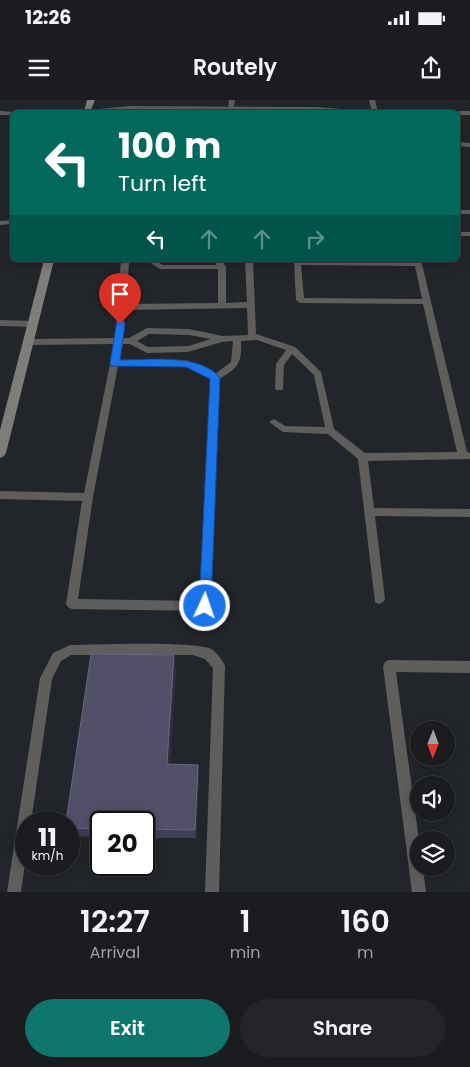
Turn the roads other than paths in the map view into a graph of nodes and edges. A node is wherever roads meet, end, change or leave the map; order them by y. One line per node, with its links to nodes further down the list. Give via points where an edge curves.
1 (232, 104): 2 (street); 3 (street)
2 (108, 110)
3 (330, 110)
4 (48, 262): 16 (main road)
5 (125, 262): 14 (lane)
6 (154, 262): 10 (lane, via 160,267)
7 (216, 262): 10 (lane)
8 (249, 262): 12 (lane)
9 (418, 262): 11 (lane); 11 (lane, via 297,264 300,300)
10 (222, 267): 13 (lane)
11 (427, 302): 30 (lane)
12 (250, 305): 13 (lane); 17 (lane)
13 (222, 306): 14 (lane)
14 (122, 307): 20 (lane)
15 (0, 323): 16 (lane)
16 (33, 324): 22 (main road)
17 (252, 338): 19 (lane); 23 (lane)
18 (223, 339): 19 (lane); 21 (lane, via 189,332 147,331); 21 (lane, via 188,349 147,350)
19 (238, 339): 25 (lane, via 238,359 234,367)
20 (119, 341): 21 (lane); 22 (lane); 24 (lane)
21 (131, 341)
22 (28, 342): 29 (main road)
23 (292, 349): 26 (lane, via 280,364); 28 (lane, via 318,374)
24 (115, 363): 25 (lane, via 186,363); 33 (lane)
25 (216, 378): 33 (lane, via 205,606 72,604)
26 (279, 388)
27 (274, 422): 28 (lane, via 284,429)
28 (330, 431): 31 (lane)
29 (0, 452)
30 (467, 456): 31 (lane)
31 (362, 457): 34 (lane)
32 (0, 495): 33 (lane)
33 (88, 497)
34 (369, 512): 35 (lane); 36 (lane)
35 (470, 513)
36 (379, 598)
37 (470, 666): 40 (lane, via 389,666)
38 (14, 892): 39 (lane, via 46,678 58,658 70,650 193,650 209,654 219,666)
39 (212, 892)
40 (419, 892)

